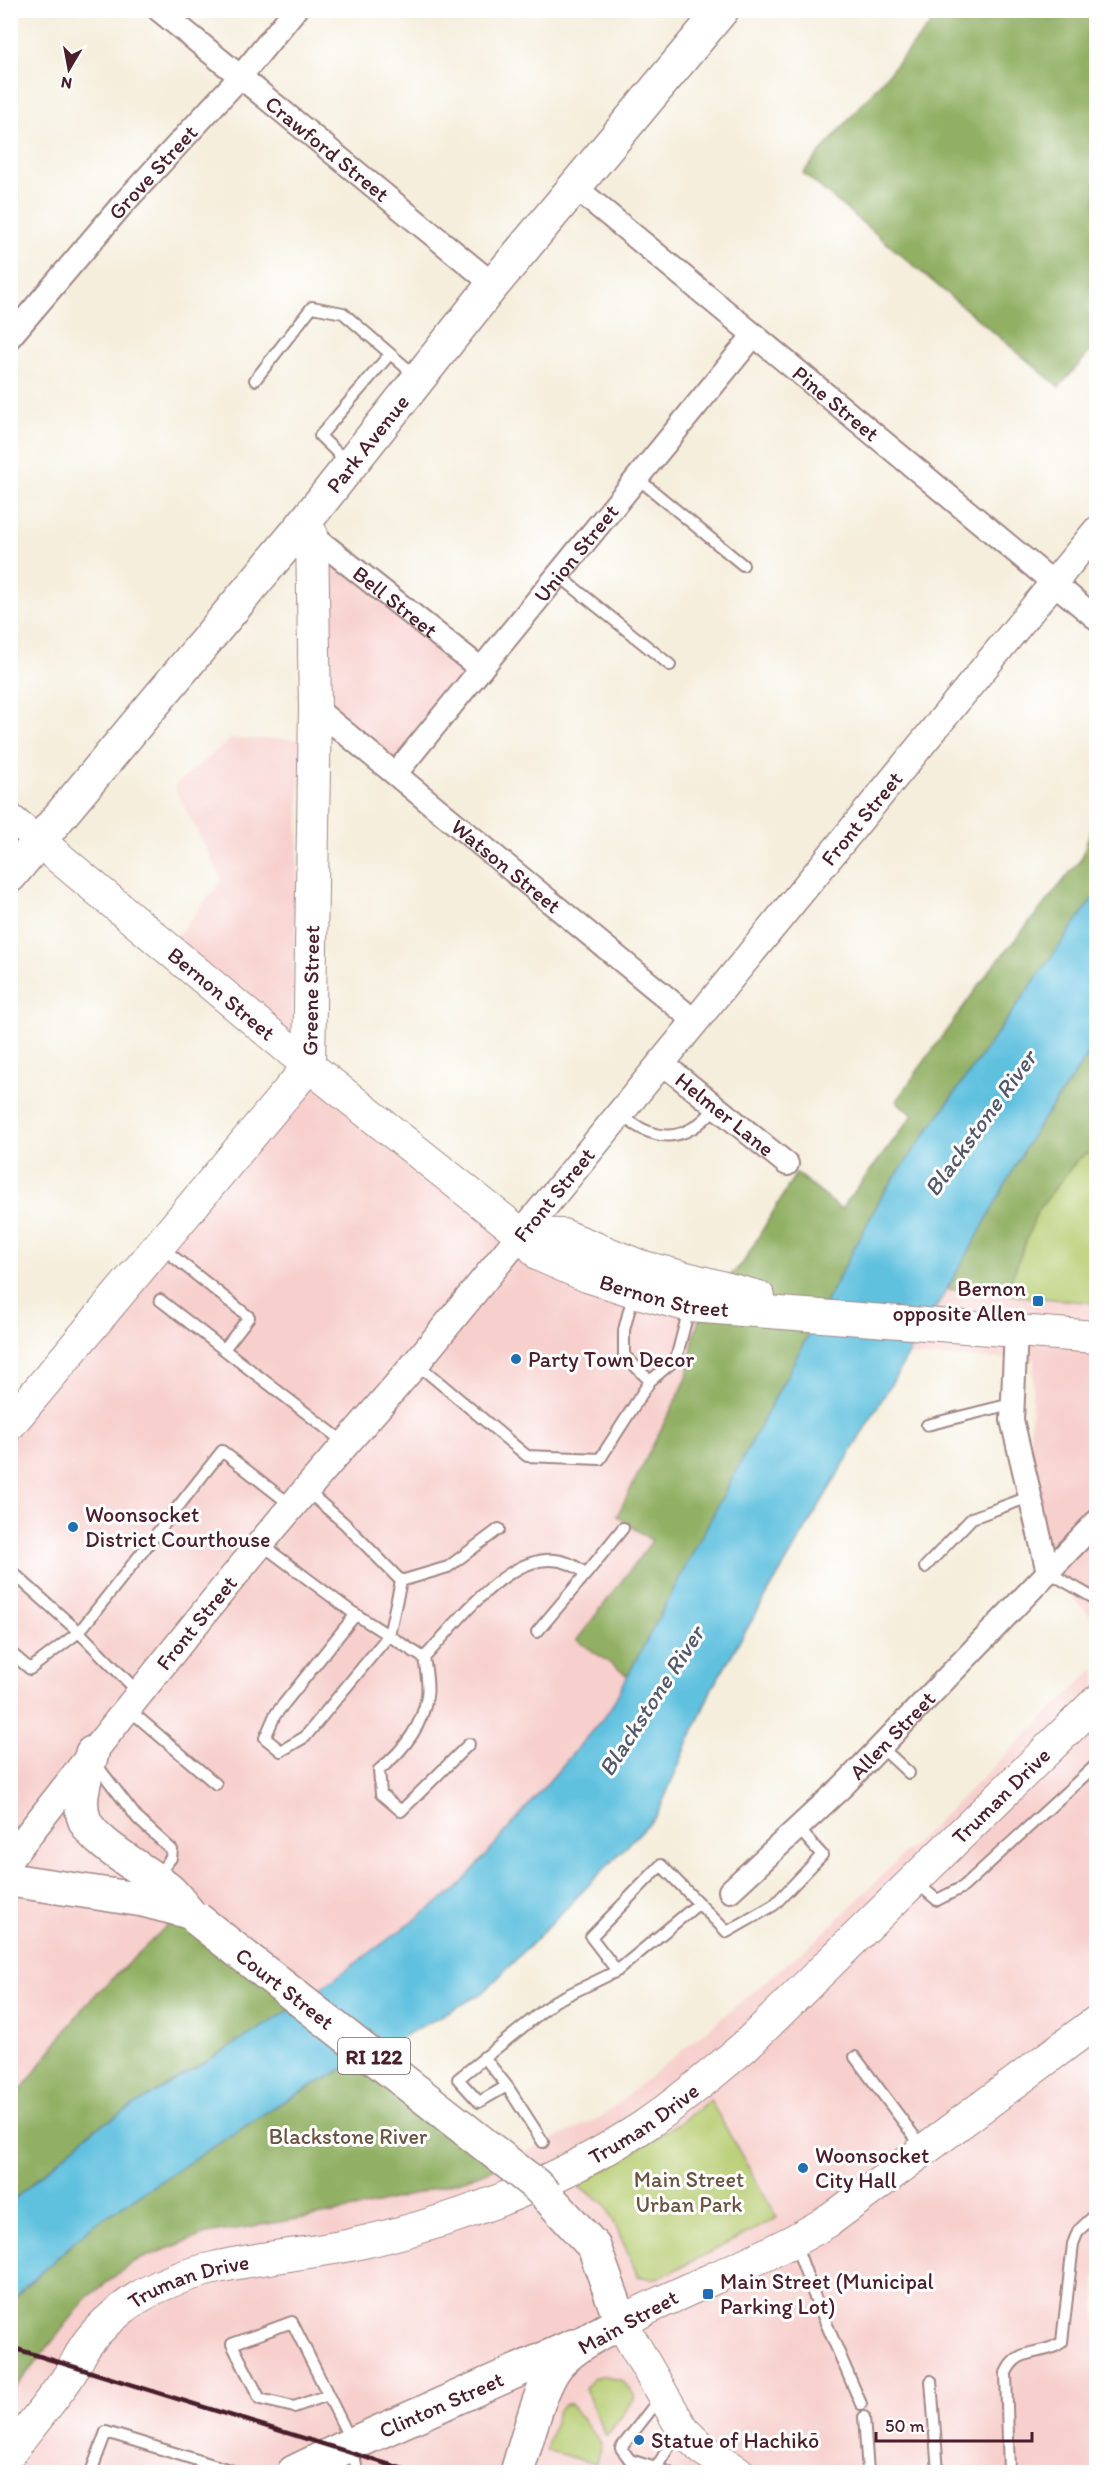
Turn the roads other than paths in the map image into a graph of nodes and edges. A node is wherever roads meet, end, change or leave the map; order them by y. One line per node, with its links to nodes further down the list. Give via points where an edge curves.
1 (159, 10): 4 (street, Crawford Street)
2 (295, 10): 4 (street, Grove Street)
3 (722, 10): 5 (main road, Park Avenue)
4 (240, 76): 6 (street, Crawford Street); 8 (street, Grove Street, via 121,206)
5 (575, 187): 6 (main road, Park Avenue); 7 (street, Pine Street)
6 (494, 285): 10 (main road, Park Avenue)
7 (754, 335): 13 (street, Union Street); 18 (street, Pine Street)
8 (10, 337)
9 (390, 354): 10 (lane); 11 (lane, via 343,313 312,307); 12 (lane, via 320,436)
10 (419, 379): 12 (main road, Park Avenue)
11 (255, 380)
12 (351, 465): 14 (main road, Park Avenue)
13 (636, 477): 16 (lane); 17 (street, Union Street)
14 (307, 531): 21 (street, Bell Street); 22 (main road, Greene Street); 25 (main road, Park Avenue)
15 (1096, 531): 18 (street, Front Street)
16 (743, 565)
17 (557, 574): 20 (lane); 21 (street, Union Street)
18 (1055, 584): 19 (street, Pine Street); 27 (street, Front Street)
19 (1096, 618)
20 (670, 665)
21 (481, 669): 23 (street, Union Street)
22 (315, 708): 23 (street, Watson Street); 29 (main road, Greene Street)
23 (396, 773): 27 (street, Watson Street)
24 (10, 817): 25 (street, Bernon Street)
25 (39, 841): 26 (main road, Park Avenue); 29 (main road, Bernon Street)
26 (10, 876)
27 (696, 1022): 28 (street, Front Street)
28 (662, 1063): 30 (street, Helmer Lane); 31 (street, Front Street)
29 (309, 1066): 33 (main road, Bernon Street); 34 (main road, Greene Street)
30 (716, 1107): 31 (lane, via 697,1127 666,1136 645,1132); 32 (street, Helmer Lane)
31 (619, 1113): 33 (street, Front Street)
32 (787, 1164)
33 (521, 1234): 35 (main road, Bernon Street, via 541,1256); 36 (main road, Bernon Street, via 563,1235 640,1266); 41 (street, Front Street)
34 (159, 1245): 40 (lane, via 249,1317); 44 (main road, Greene Street)
35 (634, 1291): 36 (main road, Bernon Street); 42 (lane, via 624,1330 624,1355)
36 (705, 1299): 38 (main road, Bernon Street, via 822,1315); 42 (lane, via 676,1359)
37 (160, 1300): 40 (lane)
38 (1016, 1330): 39 (main road, Bernon Street); 43 (street)
39 (1094, 1336)
40 (225, 1348): 46 (lane)
41 (416, 1363): 42 (lane, via 527,1456 600,1459); 46 (street, Front Street)
42 (650, 1381)
43 (1011, 1404): 45 (lane); 47 (street)
44 (13, 1417)
45 (927, 1425)
46 (347, 1445): 48 (street, Front Street)
47 (1029, 1497): 53 (lane, via 972,1518); 55 (street)
48 (299, 1498): 52 (street, Front Street); 57 (lane, via 344,1523); 60 (lane, via 222,1451)
49 (1096, 1522): 55 (street, Allen Street)
50 (623, 1528): 56 (lane)
51 (499, 1529): 57 (lane, via 448,1567)
52 (260, 1544): 59 (lane); 65 (street, Front Street)
53 (925, 1567)
54 (10, 1570): 60 (lane)
55 (1048, 1572): 58 (lane); 68 (street, Allen Street)
56 (586, 1574): 61 (lane); 64 (lane, via 558,1559 538,1560 497,1580)
57 (402, 1581): 62 (lane)
58 (1092, 1597)
59 (356, 1614): 62 (lane); 62 (lane, via 275,1715 265,1738 281,1751 305,1737)
60 (80, 1632): 63 (lane, via 30,1669); 65 (lane)
61 (537, 1632)
62 (389, 1635): 64 (lane)
63 (10, 1652)
64 (424, 1658): 67 (lane, via 428,1694 420,1722 400,1753 379,1770 381,1794 401,1811)
65 (132, 1700): 69 (street, Front Street); 72 (lane)
66 (1094, 1702): 77 (main road, Truman Drive)
67 (469, 1744)
68 (881, 1747): 71 (lane); 73 (street, Allen Street)
69 (91, 1756): 74 (street, Front Street); 76 (main road, via 84,1782 85,1821 96,1835); 76 (lane, via 138,1819 172,1850 171,1858)
70 (1096, 1765): 77 (lane, via 963,1887 937,1900)
71 (909, 1773)
72 (216, 1784)
73 (798, 1828): 78 (street, Allen Street); 79 (lane, via 822,1855 774,1905 727,1932)
74 (10, 1858)
75 (10, 1880): 80 (main road, Court Street / RI 122, via 143,1900)
76 (155, 1880): 80 (main road)
77 (915, 1881): 92 (main road, Truman Drive, via 744,2047 663,2112 600,2152 494,2203 417,2229 194,2273 167,2283 102,2326)
78 (730, 1891)
79 (698, 1904): 81 (lane); 81 (lane, via 661,1865 591,1937)
80 (192, 1916): 90 (main road, Court Street / RI 122, bridge, via 527,2177 594,2247)
81 (617, 1971): 84 (lane, via 555,2001)
82 (1096, 2022): 87 (main road, Main Street)
83 (855, 2056): 87 (lane)
84 (484, 2057): 85 (lane); 85 (lane, via 458,2079 479,2102)
85 (507, 2086): 86 (lane)
86 (543, 2142)
87 (925, 2150): 89 (main road, Main Street, via 848,2208)
88 (1096, 2214): 113 (lane, via 1077,2231 1073,2244 1062,2342 1053,2348 1026,2352 1009,2365 1006,2373)
89 (794, 2241): 90 (main road, Main Street); 97 (lane)
90 (621, 2322): 91 (main road, Main Street); 96 (main road, RI 122)
91 (588, 2340): 93 (main road, Clinton Street); 98 (main road, Main Street, via 558,2364)
92 (86, 2346): 100 (main road, Truman Drive, via 65,2360); 102 (main road, Truman Drive, via 77,2364)
93 (498, 2379): 98 (main road, via 518,2389); 103 (main road, Clinton Street)
94 (931, 2381): 112 (lane)
95 (328, 2395): 95 (lane, via 292,2322 232,2344 260,2399 294,2407); 103 (lane)
96 (662, 2395): 101 (main road, RI 122); 104 (lane, via 621,2448 630,2460)
97 (861, 2404)
98 (535, 2417): 108 (main road, Main Street)
99 (864, 2417): 111 (lane)
100 (10, 2422)
101 (681, 2427): 104 (lane); 110 (main road, RI 122, via 701,2448)
102 (10, 2452)
103 (354, 2458): 107 (main road, Clinton Street)
104 (656, 2468): 109 (lane)
105 (91, 2472): 106 (lane, via 106,2432)
106 (236, 2472)
107 (294, 2472)
108 (517, 2472)
109 (668, 2472)
110 (738, 2472)
111 (868, 2472)
112 (939, 2472)
113 (1009, 2472)

